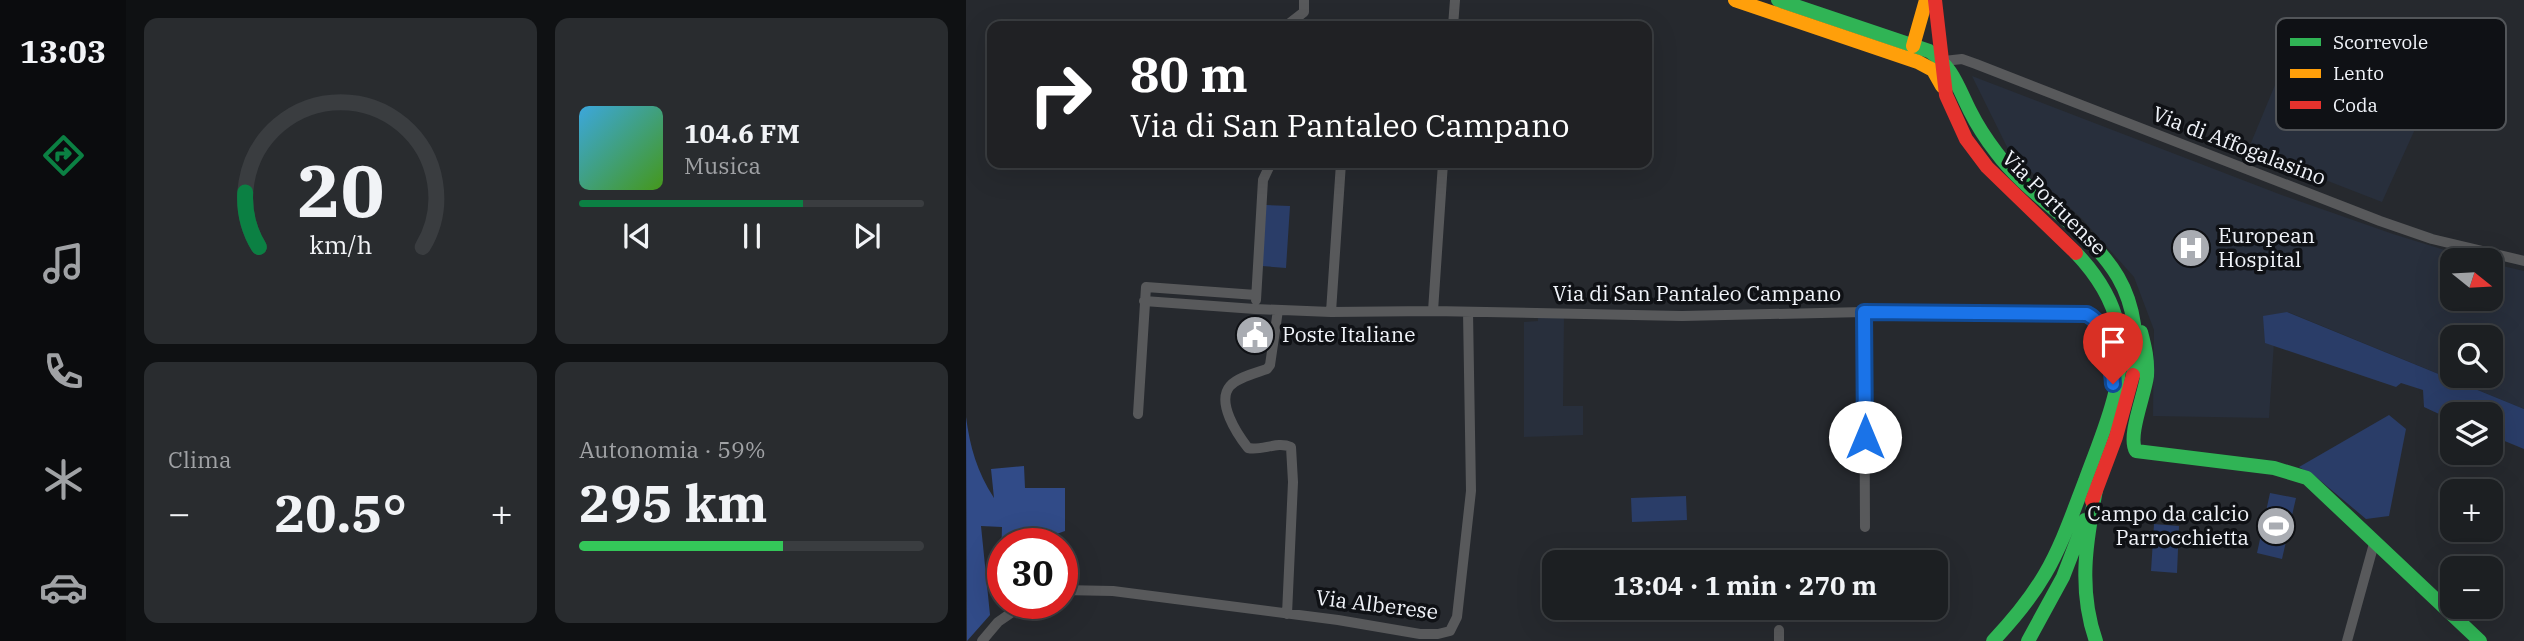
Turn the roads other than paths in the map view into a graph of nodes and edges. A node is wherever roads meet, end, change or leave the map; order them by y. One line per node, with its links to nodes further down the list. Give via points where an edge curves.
1 (1304, 0): 7 (street, via 1304,12)
2 (1455, 0): 8 (street)
3 (1778, 0): 9 (main road)
4 (1926, 0): 9 (main road)
5 (1935, 0): 10 (main road, Via Portuense)
6 (1740, 1): 11 (main road)
7 (1292, 21)
8 (1453, 21)
9 (1913, 46): 10 (main road)
10 (1944, 61): 11 (main road); 12 (main road, Via Portuense); 16 (street, Via di Affogalasino, via 1976,64 2417,234); 25 (main road, Via Portuense, via 1993,148 2021,181 2100,254 2119,280)
11 (1918, 62): 12 (main road, via 1936,72)
12 (1945, 93): 26 (main road, Via Portuense, via 1984,163 2079,255 2103,285 2115,313 2120,343)
13 (1269, 168): 17 (street, via 1263,180)
14 (1341, 168): 22 (street)
15 (1443, 168): 21 (street)
16 (2524, 261)
17 (1256, 295): 18 (street, via 1146,287); 19 (street)
18 (1144, 300): 19 (street, Via di San Pantaleo Campano); 27 (street)
19 (1255, 309): 20 (street, Via di San Pantaleo Campano)
20 (1278, 310): 22 (street, Via di San Pantaleo Campano); 32 (street, via 1270,365 1233,383 1226,394 1226,409 1248,448 1291,447)
21 (1433, 311): 22 (street, Via di San Pantaleo Campano); 23 (street, Via di San Pantaleo Campano)
22 (1331, 312)
23 (1468, 312): 24 (street, Via di San Pantaleo Campano, via 1682,316); 32 (street, Via Alberese, via 1471,491 1453,627 1445,633 1420,634)
24 (1864, 312): 26 (street, Via di San Pantaleo Campano, via 2087,314 2099,323 2104,336); 29 (street)
25 (2132, 313): 28 (main road, Via Portuense, via 2136,351 2132,382); 30 (main road, via 2146,345 2148,371 2133,439 2136,451 2300,474)
26 (2114, 400): 35 (main road, Via Portuense, via 2046,575)
27 (1138, 414)
28 (2096, 490): 36 (main road, Via Portuense, via 2063,577); 37 (main road, via 2082,577 2085,612)
29 (1866, 527)
30 (2375, 540): 38 (street); 39 (main road)
31 (1078, 590): 32 (street, Via Alberese, via 1113,590)
32 (1287, 614)
33 (1002, 619): 34 (street)
34 (982, 641)
35 (1993, 641)
36 (2028, 641)
37 (2096, 641)
38 (2347, 641)
39 (2480, 641)

